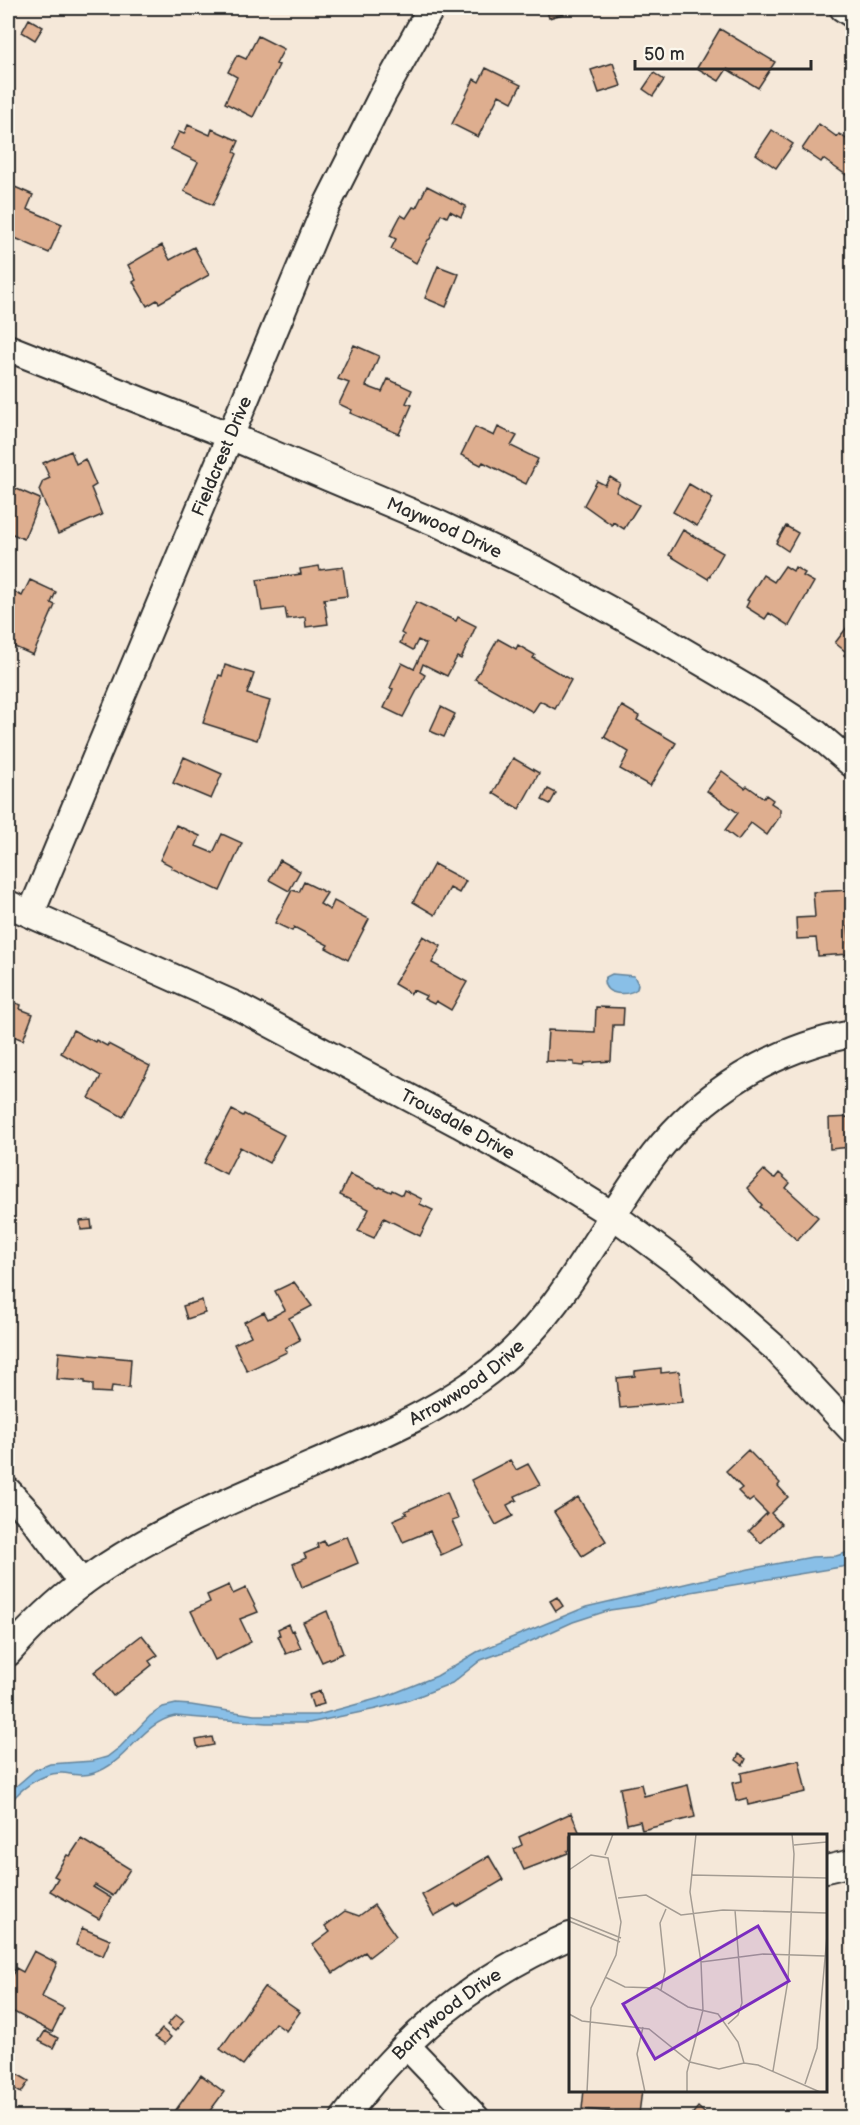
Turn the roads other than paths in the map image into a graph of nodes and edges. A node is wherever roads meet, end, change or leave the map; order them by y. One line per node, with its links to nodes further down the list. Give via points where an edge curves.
1 (431, 8): 5 (street, Fieldcrest Drive, via 324,211)
2 (843, 8): 3 (street)
3 (852, 14)
4 (8, 348): 5 (street, Maywood Drive)
5 (230, 436): 6 (street, Maywood Drive, via 535,569 758,695 816,733); 7 (street, Fieldcrest Drive)
6 (852, 764)
7 (19, 909): 9 (street, Trousdale Drive, via 237,1006 459,1124)
8 (852, 1034): 9 (street, Arrowwood Drive, via 784,1054 718,1092 655,1154)
9 (614, 1216): 10 (street, Trousdale Drive, via 683,1267 776,1348); 12 (street, Arrowwood Drive, via 530,1335 473,1384 416,1419 166,1533)
10 (852, 1430)
11 (8, 1491): 12 (street)
12 (82, 1583): 13 (street, Arrowwood Drive)
13 (8, 1653)
14 (852, 1863): 15 (street)
15 (827, 1869)
16 (569, 1937): 17 (street, Barrywood Drive, via 497,1973)
17 (406, 2045): 18 (street, Barrywood Drive); 19 (street)
18 (344, 2118)
19 (476, 2118)

